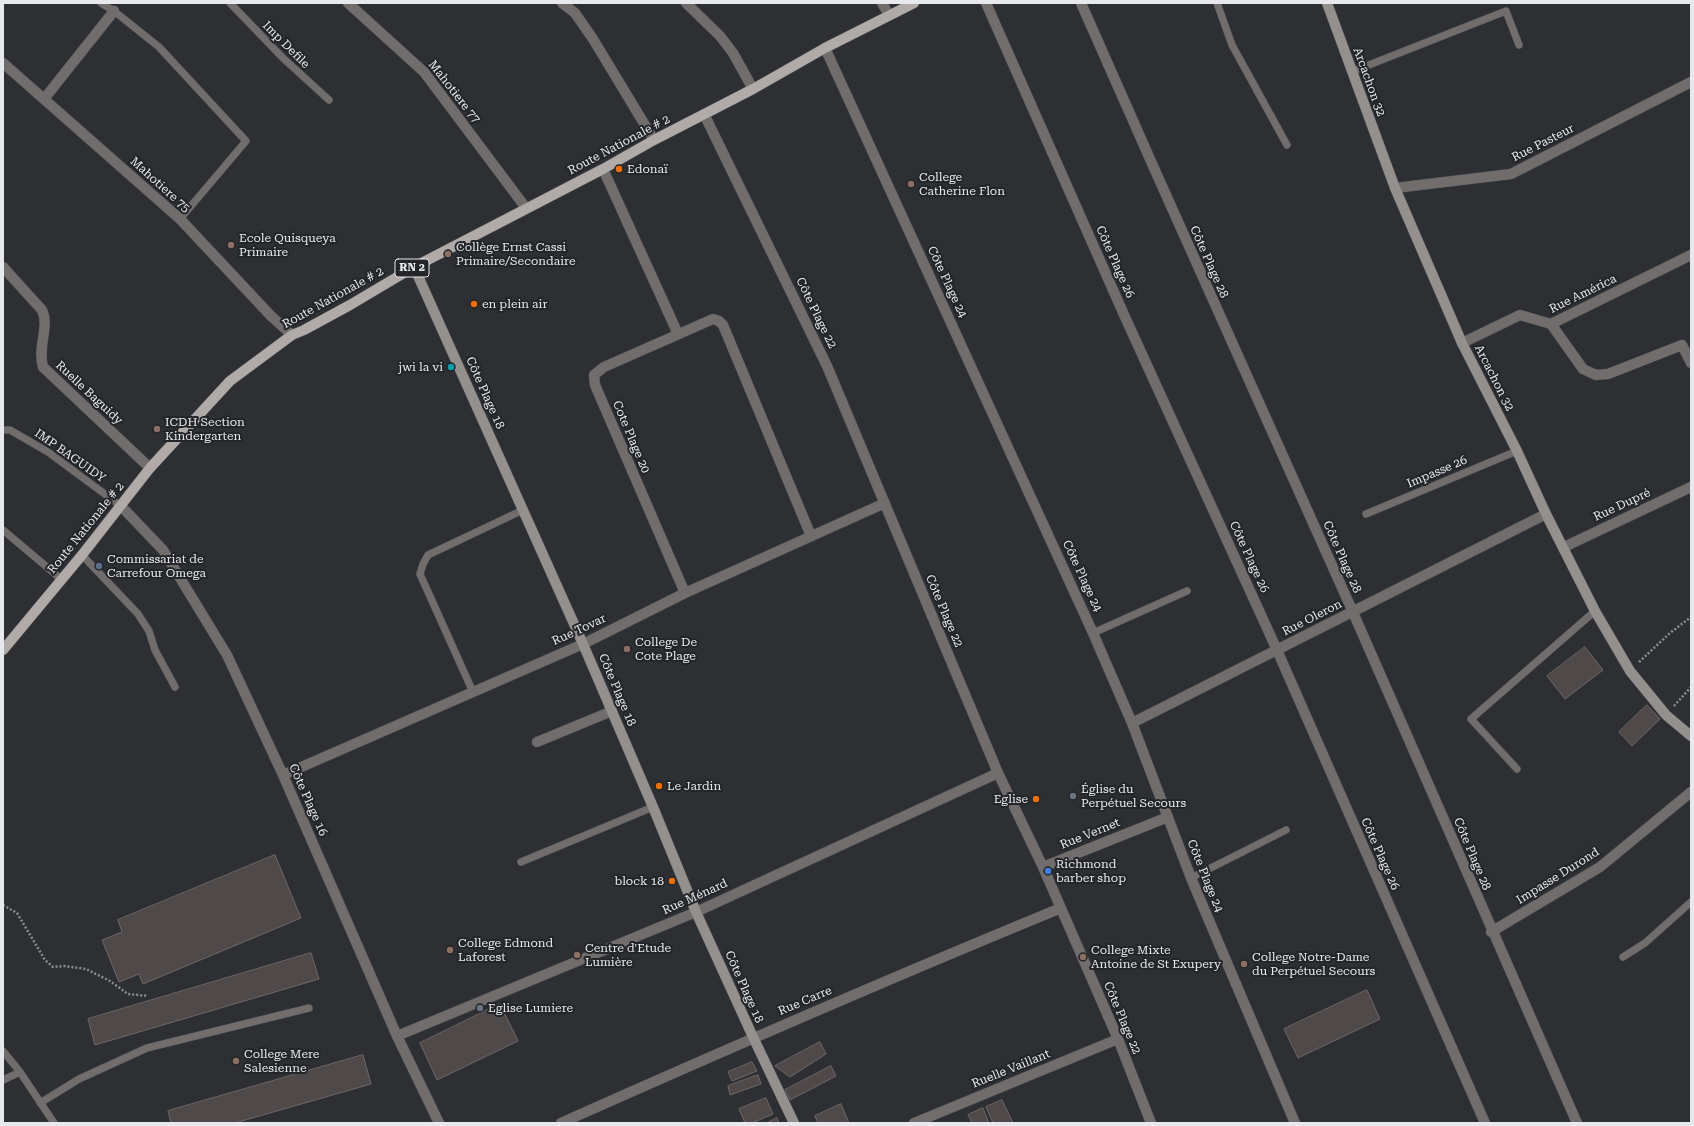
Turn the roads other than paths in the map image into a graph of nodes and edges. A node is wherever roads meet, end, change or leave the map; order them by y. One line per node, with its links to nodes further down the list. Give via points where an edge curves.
1 (101, 3): 12 (lane)
2 (230, 3): 21 (lane, Imp Defile)
3 (348, 3): 27 (street, Mahotiere 77, via 424,72)
4 (562, 3): 23 (street, via 575,14 593,39)
5 (686, 3): 19 (street, via 729,47)
6 (882, 3): 13 (street)
7 (914, 3): 13 (main road, Route Nationale # 2 / RN 2)
8 (986, 3): 59 (street, Côte Plage 26, via 1125,317)
9 (1081, 3): 55 (street, Côte Plage 28)
10 (1217, 3): 24 (lane, via 1232,45)
11 (1327, 3): 17 (street, Arcachon 32)
12 (114, 11): 20 (street); 28 (lane, via 159,47 246,141)
13 (889, 15): 15 (main road, Route Nationale # 2 / RN 2)
14 (1519, 45): 17 (lane, via 1506,11)
15 (826, 48): 19 (main road, Route Nationale # 2 / RN 2); 56 (street, Côte Plage 24)
16 (3, 63): 20 (street, Mahotiere 75)
17 (1351, 72): 26 (street, Arcachon 32)
18 (1691, 82): 26 (street, Rue Pasteur, via 1511,174)
19 (752, 89): 22 (main road, Route Nationale # 2 / RN 2)
20 (44, 99): 28 (street, Mahotiere 75)
21 (328, 100)
22 (704, 114): 23 (main road, Route Nationale # 2 / RN 2); 42 (street, Côte Plage 22, via 827,366)
23 (654, 140): 25 (main road, Route Nationale # 2 / RN 2)
24 (1287, 145)
25 (603, 169): 27 (main road, Route Nationale # 2 / RN 2); 33 (street)
26 (1394, 188): 35 (street, Arcachon 32)
27 (526, 208): 31 (main road, Route Nationale # 2 / RN 2)
28 (180, 219): 34 (street, Mahotiere 75)
29 (1691, 256): 32 (street, Rue América)
30 (3, 267): 40 (street, Ruelle Baguidy, via 42,310 46,318 40,356 43,367)
31 (414, 267): 34 (main road, Route Nationale # 2 / RN 2, via 350,305); 44 (street, Côte Plage 18)
32 (1551, 324): 35 (street, Rue América, via 1520,315); 36 (street, via 1583,369 1596,375 1608,374)
33 (678, 334): 48 (street, Cote Plage 20, via 713,319 723,325); 53 (street, Cote Plage 20, via 598,370 594,380)
34 (292, 335): 40 (main road, Route Nationale # 2 / RN 2, via 230,381)
35 (1462, 343): 39 (street, Arcachon 32)
36 (1686, 343): 37 (street)
37 (1691, 363)
38 (3, 430): 43 (lane, IMP BAGUIDY, via 10,430 48,452)
39 (1517, 451): 45 (lane, Impasse 26); 46 (street, Arcachon 32)
40 (150, 468): 43 (main road, Route Nationale # 2 / RN 2)
41 (1691, 486): 49 (street, Rue Dupré)
42 (885, 503): 48 (street, Rue Tovar); 67 (street, Côte Plage 22)
43 (121, 506): 50 (main road, Route Nationale # 2 / RN 2); 68 (street, Côte Plage 16, via 163,550 227,654)
44 (523, 510): 57 (street, Côte Plage 18); 61 (lane, via 428,555 420,574)
45 (1366, 514)
46 (1546, 514): 49 (street, Arcachon 32); 55 (street, Rue Oleron)
47 (3, 530): 51 (lane)
48 (811, 536): 53 (street, Rue Tovar)
49 (1564, 547): 54 (street, Arcachon 32)
50 (82, 555): 51 (main road, Route Nationale # 2 / RN 2); 60 (lane, via 138,614 149,631 155,650)
51 (61, 579): 58 (main road, Route Nationale # 2 / RN 2)
52 (1187, 591): 56 (lane)
53 (685, 593): 57 (street, Rue Tovar)
54 (1595, 611): 64 (street, Arcachon 32, via 1630,670 1666,714); 66 (lane, via 1471,719)
55 (1353, 612): 59 (street, Rue Oleron); 79 (street, Côte Plage 28)
56 (1093, 633): 63 (street, Côte Plage 24)
57 (583, 644): 61 (street, Rue Tovar); 62 (street, Côte Plage 18)
58 (3, 650)
59 (1277, 650): 63 (street, Rue Oleron); 96 (street, Côte Plage 26)
60 (175, 687)
61 (473, 692): 68 (street, Rue Tovar)
62 (612, 711): 65 (street); 70 (street, Côte Plage 18)
63 (1132, 723): 71 (street, Côte Plage 24)
64 (1691, 736)
65 (537, 742)
66 (1517, 768)
67 (998, 773): 74 (street, Côte Plage 22); 78 (street, Rue Ménard)
68 (283, 776): 82 (street, Côte Plage 16)
69 (1691, 792): 79 (street, Impasse Durond, via 1600,867)
70 (653, 807): 73 (lane); 78 (street, Côte Plage 18)
71 (1168, 817): 74 (street, Rue Vernet); 75 (street, Côte Plage 24)
72 (1286, 830): 75 (lane)
73 (521, 862)
74 (1043, 867): 77 (street, Côte Plage 22)
75 (1191, 878): 95 (street, Côte Plage 24)
76 (1691, 902): 80 (lane, via 1645,943)
77 (1061, 908): 83 (street, Rue Carre); 84 (street, Côte Plage 22)
78 (696, 912): 82 (street, Rue Ménard); 83 (street, Côte Plage 18)
79 (1491, 932): 97 (street, Côte Plage 28)
80 (1623, 957)
81 (309, 1008): 88 (lane, via 147,1048 79,1079)
82 (397, 1036): 90 (street, Côte Plage 16)
83 (753, 1037): 91 (street, Rue Carre); 92 (street, Côte Plage 18)
84 (1118, 1039): 93 (street, Ruelle Vaillant); 94 (street, Côte Plage 22)
85 (3, 1051): 86 (lane)
86 (20, 1072): 87 (lane); 88 (lane)
87 (3, 1080)
88 (40, 1103): 89 (lane)
89 (54, 1123)
90 (439, 1123)
91 (561, 1123)
92 (794, 1123)
93 (914, 1123)
94 (1151, 1123)
95 (1295, 1123)
96 (1486, 1123)
97 (1577, 1123)

